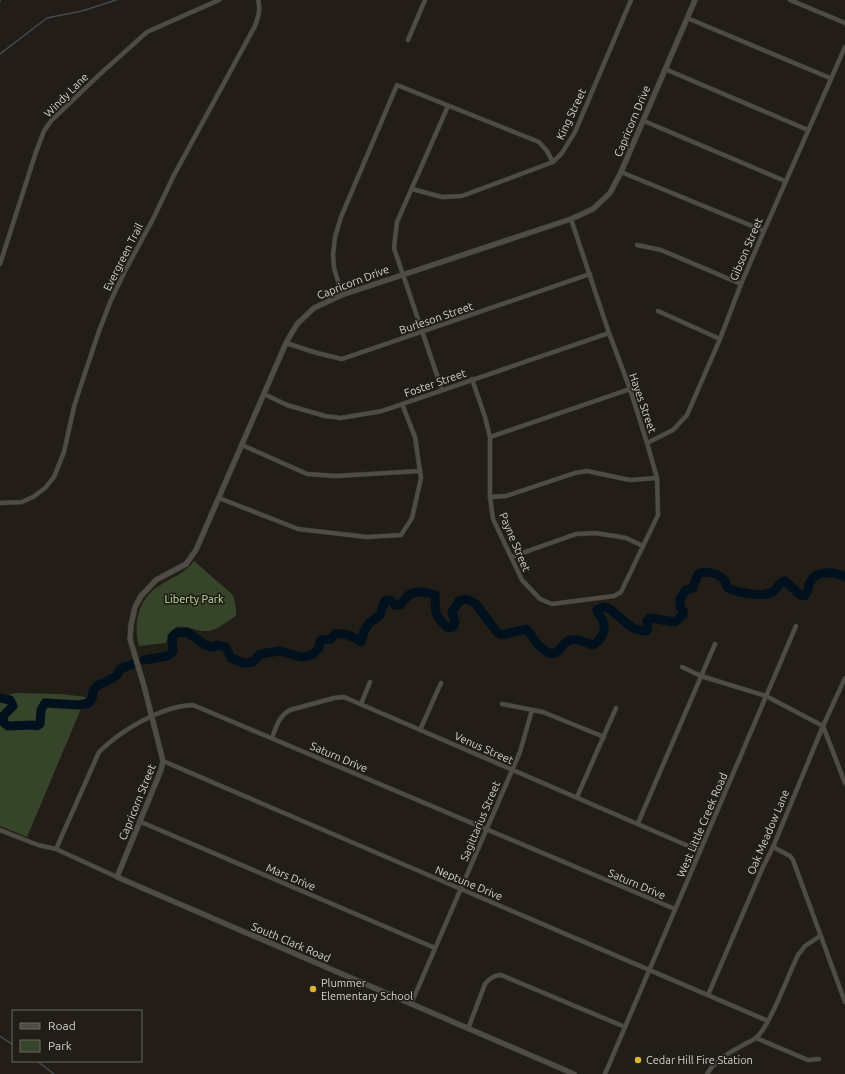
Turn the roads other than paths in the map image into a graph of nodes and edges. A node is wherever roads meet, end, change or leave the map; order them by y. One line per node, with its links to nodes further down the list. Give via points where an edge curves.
1 (219, 0): 23 (street, Windy Lane, via 147,32 51,121 36,152)
2 (258, 0): 45 (street, Evergreen Trail, via 259,10 255,26 174,175 111,300 82,382 64,452 54,478 45,488 22,502)
3 (425, 0): 9 (street)
4 (631, 0): 16 (street, King Street, via 575,132)
5 (695, 0): 7 (street, Capricorn Drive)
6 (790, 0): 8 (street)
7 (687, 18): 11 (street, Capricorn Drive); 12 (street)
8 (845, 23)
9 (408, 40)
10 (845, 47): 12 (street, Gibson Street)
11 (665, 69): 14 (street, Capricorn Drive); 15 (street)
12 (830, 78): 15 (street, Gibson Street)
13 (448, 106): 16 (street, via 538,142 548,151); 19 (street); 27 (street, via 397,85 335,237 334,268)
14 (644, 121): 17 (street, Capricorn Drive); 18 (street)
15 (808, 130): 18 (street, Gibson Street)
16 (553, 162): 19 (street, King Street, via 462,196 442,197)
17 (621, 172): 20 (street, Capricorn Drive, via 610,194 593,209); 21 (street)
18 (786, 181): 21 (street, Gibson Street)
19 (412, 189): 24 (street, via 397,222 394,248)
20 (571, 219): 24 (street, Capricorn Drive); 25 (street, Hayes Street)
21 (764, 231): 26 (street, Gibson Street)
22 (637, 245): 26 (street, via 661,250)
23 (0, 264)
24 (403, 274): 27 (street, Capricorn Drive); 29 (street)
25 (590, 274): 29 (street, Burleson Street); 30 (street, Hayes Street)
26 (741, 284): 31 (street, Gibson Street)
27 (342, 295): 32 (street, Capricorn Drive, via 314,308 297,324)
28 (658, 311): 31 (street)
29 (422, 332): 32 (street, Burleson Street, via 342,359); 35 (street)
30 (609, 333): 33 (street, Foster Street); 34 (street, Hayes Street)
31 (720, 338): 39 (street, Gibson Street, via 687,415 673,430)
32 (286, 343): 36 (street, Capricorn Drive)
33 (472, 379): 35 (street, Foster Street); 38 (street, Payne Street)
34 (630, 389): 38 (street); 39 (street, Hayes Street)
35 (442, 390): 37 (street, Foster Street)
36 (264, 394): 37 (street, Foster Street, via 287,405 341,418 382,411); 40 (street, Capricorn Drive)
37 (402, 404): 41 (street, via 415,437)
38 (490, 438): 43 (street, Payne Street)
39 (647, 443): 42 (street, Hayes Street)
40 (242, 445): 41 (street, via 307,474 336,476); 44 (street, Capricorn Drive)
41 (420, 471): 44 (street, via 421,478 412,518 401,534 366,537 298,529)
42 (657, 478): 43 (street, via 630,480 587,471 575,472 506,496); 46 (street, Hayes Street, via 658,515)
43 (490, 497): 47 (street, Payne Street, via 493,519)
44 (219, 498): 56 (street, Capricorn Drive, via 196,550 186,564 156,580 140,596 135,607 130,639)
45 (0, 503)
46 (643, 546): 47 (street, via 615,536 576,534); 48 (street, Hayes Street)
47 (511, 557): 48 (street, Payne Street, via 522,580 540,599 552,604 614,596)
48 (621, 592)
49 (796, 626): 57 (street, West Little Creek Road)
50 (715, 644): 52 (street)
51 (682, 667): 52 (street)
52 (701, 676): 57 (street); 72 (street)
53 (845, 678): 63 (street, Oak Meadow Lane)
54 (370, 682): 58 (street)
55 (441, 683): 64 (street)
56 (144, 686): 62 (street, Capricorn Street)
57 (766, 696): 63 (street); 77 (street, West Little Creek Road)
58 (361, 704): 64 (street, Venus Street); 66 (street, Venus Street, via 344,697 290,710 279,720)
59 (502, 704): 61 (street)
60 (616, 708): 65 (street)
61 (532, 710): 65 (street); 68 (street, Sagittarius Street)
62 (151, 715): 66 (street, Saturn Drive, via 184,705 193,705); 67 (street, Capricorn Street); 76 (street, Saturn Drive, via 109,742 99,752)
63 (823, 726): 69 (street); 75 (street, Oak Meadow Lane)
64 (420, 730): 68 (street, Venus Street)
65 (604, 737): 70 (street)
66 (272, 738): 74 (street, Saturn Drive)
67 (164, 761): 71 (street, Capricorn Street); 79 (street, Neptune Drive)
68 (512, 770): 70 (street, Venus Street); 74 (street, Sagittarius Street)
69 (845, 783)
70 (577, 797): 72 (street, Venus Street)
71 (140, 822): 78 (street, Capricorn Street); 82 (street, Mars Drive)
72 (638, 823): 77 (street, Venus Street)
73 (0, 830): 76 (street, South Clark Road)
74 (486, 830): 79 (street, Sagittarius Street); 80 (street, Saturn Drive)
75 (773, 846): 81 (street, via 793,860); 84 (street, Oak Meadow Lane)
76 (56, 849): 78 (street, South Clark Road)
77 (700, 851): 80 (street, West Little Creek Road)
78 (117, 877): 86 (street, South Clark Road)
79 (460, 889): 82 (street, Sagittarius Street); 83 (street, Neptune Drive)
80 (675, 909): 83 (street, West Little Creek Road)
81 (820, 936): 85 (street); 87 (street, via 805,946 798,955)
82 (435, 948): 86 (street, Sagittarius Street)
83 (650, 970): 84 (street, Neptune Drive); 88 (street, West Little Creek Road)
84 (708, 995): 87 (street, Neptune Drive)
85 (845, 1002)
86 (411, 1004): 89 (street, South Clark Road)
87 (768, 1021): 90 (street)
88 (625, 1027): 89 (street, via 497,975 485,984); 93 (street, West Little Creek Road)
89 (468, 1029): 92 (street, South Clark Road)
90 (756, 1038): 91 (street, via 808,1060); 94 (street, via 728,1053 711,1067)
91 (819, 1059)
92 (574, 1074)
93 (605, 1074)
94 (707, 1074)

